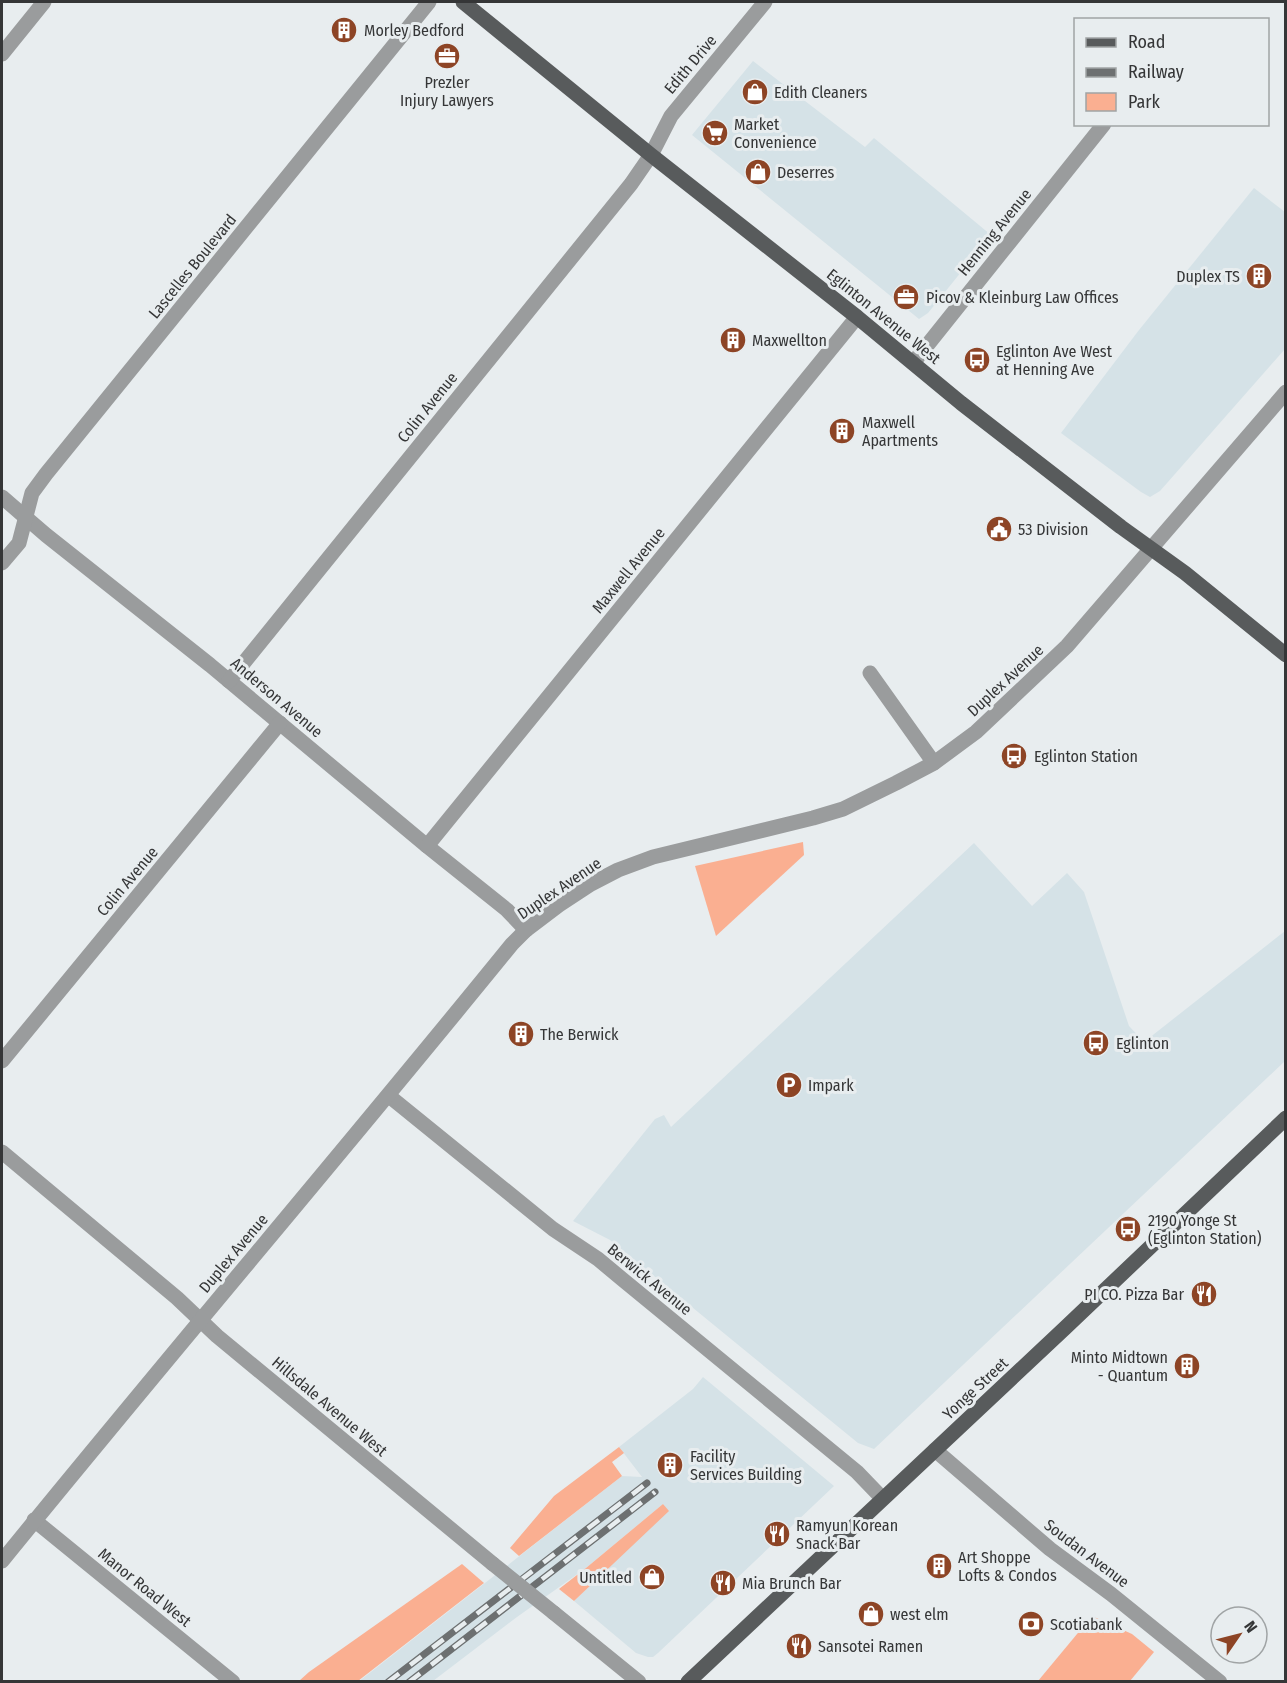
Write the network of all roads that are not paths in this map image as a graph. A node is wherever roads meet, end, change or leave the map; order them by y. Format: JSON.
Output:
{"nodes":[{"id":1,"x":44,"y":2,"type":"edge"},
{"id":2,"x":429,"y":2,"type":"edge"},
{"id":3,"x":463,"y":2,"type":"edge"},
{"id":4,"x":765,"y":2,"type":"edge"},
{"id":5,"x":2,"y":54,"type":"edge"},
{"id":6,"x":1102,"y":126,"type":"edge"},
{"id":7,"x":651,"y":155,"type":"junction"},
{"id":8,"x":857,"y":317,"type":"junction"},
{"id":9,"x":913,"y":363,"type":"junction"},
{"id":10,"x":1286,"y":392,"type":"edge"},
{"id":11,"x":2,"y":497,"type":"edge"},
{"id":12,"x":25,"y":518,"type":"junction"},
{"id":13,"x":1151,"y":548,"type":"junction"},
{"id":14,"x":2,"y":563,"type":"edge"},
{"id":15,"x":1286,"y":655,"type":"edge"},
{"id":16,"x":870,"y":673,"type":"dead end"},
{"id":17,"x":229,"y":681,"type":"junction"},
{"id":18,"x":280,"y":723,"type":"junction"},
{"id":19,"x":934,"y":763,"type":"junction"},
{"id":20,"x":427,"y":846,"type":"junction"},
{"id":21,"x":526,"y":930,"type":"junction"},
{"id":22,"x":2,"y":1061,"type":"edge"},
{"id":23,"x":389,"y":1096,"type":"junction"},
{"id":24,"x":1286,"y":1118,"type":"edge"},
{"id":25,"x":2,"y":1152,"type":"edge"},
{"id":26,"x":200,"y":1320,"type":"junction"},
{"id":27,"x":935,"y":1450,"type":"junction"},
{"id":28,"x":882,"y":1498,"type":"junction"},
{"id":29,"x":34,"y":1520,"type":"junction"},
{"id":30,"x":2,"y":1561,"type":"edge"},
{"id":31,"x":696,"y":1679,"type":"edge"},
{"id":32,"x":233,"y":1682,"type":"edge"},
{"id":33,"x":639,"y":1682,"type":"edge"},
{"id":34,"x":1220,"y":1682,"type":"edge"}],
"edges":[{"from":1,"to":5,"type":"street"},
{"from":2,"to":12,"type":"street","name":"Lascelles Boulevard"},
{"from":3,"to":7,"type":"main road","name":"Eglinton Avenue West"},
{"from":4,"to":7,"type":"street","name":"Edith Drive"},
{"from":6,"to":9,"type":"street","name":"Henning Avenue"},
{"from":7,"to":8,"type":"main road","name":"Eglinton Avenue West"},
{"from":7,"to":17,"type":"street","name":"Colin Avenue"},
{"from":8,"to":9,"type":"main road","name":"Eglinton Avenue West"},
{"from":8,"to":20,"type":"street","name":"Maxwell Avenue"},
{"from":9,"to":13,"type":"main road","name":"Eglinton Avenue West"},
{"from":10,"to":13,"type":"street","name":"Duplex Avenue"},
{"from":11,"to":12,"type":"street","name":"Anderson Avenue"},
{"from":12,"to":14,"type":"street","name":"Lascelles Boulevard"},
{"from":12,"to":17,"type":"street","name":"Anderson Avenue"},
{"from":13,"to":15,"type":"main road","name":"Eglinton Avenue West"},
{"from":13,"to":19,"type":"street","name":"Duplex Avenue"},
{"from":16,"to":19,"type":"street"},
{"from":17,"to":18,"type":"street","name":"Anderson Avenue"},
{"from":18,"to":20,"type":"street","name":"Anderson Avenue"},
{"from":18,"to":22,"type":"street","name":"Colin Avenue"},
{"from":19,"to":21,"type":"street","name":"Duplex Avenue"},
{"from":20,"to":21,"type":"street","name":"Anderson Avenue"},
{"from":21,"to":23,"type":"street","name":"Duplex Avenue"},
{"from":23,"to":26,"type":"street","name":"Duplex Avenue"},
{"from":23,"to":28,"type":"street","name":"Berwick Avenue"},
{"from":24,"to":27,"type":"main road","name":"Yonge Street"},
{"from":25,"to":26,"type":"street","name":"Hillsdale Avenue West"},
{"from":26,"to":29,"type":"street","name":"Duplex Avenue"},
{"from":26,"to":33,"type":"street","name":"Hillsdale Avenue West","bridge":true},
{"from":27,"to":28,"type":"main road","name":"Yonge Street"},
{"from":27,"to":34,"type":"street","name":"Soudan Avenue"},
{"from":28,"to":31,"type":"main road","name":"Yonge Street"},
{"from":29,"to":30,"type":"street","name":"Duplex Avenue"},
{"from":29,"to":32,"type":"street","name":"Manor Road West"}]}
